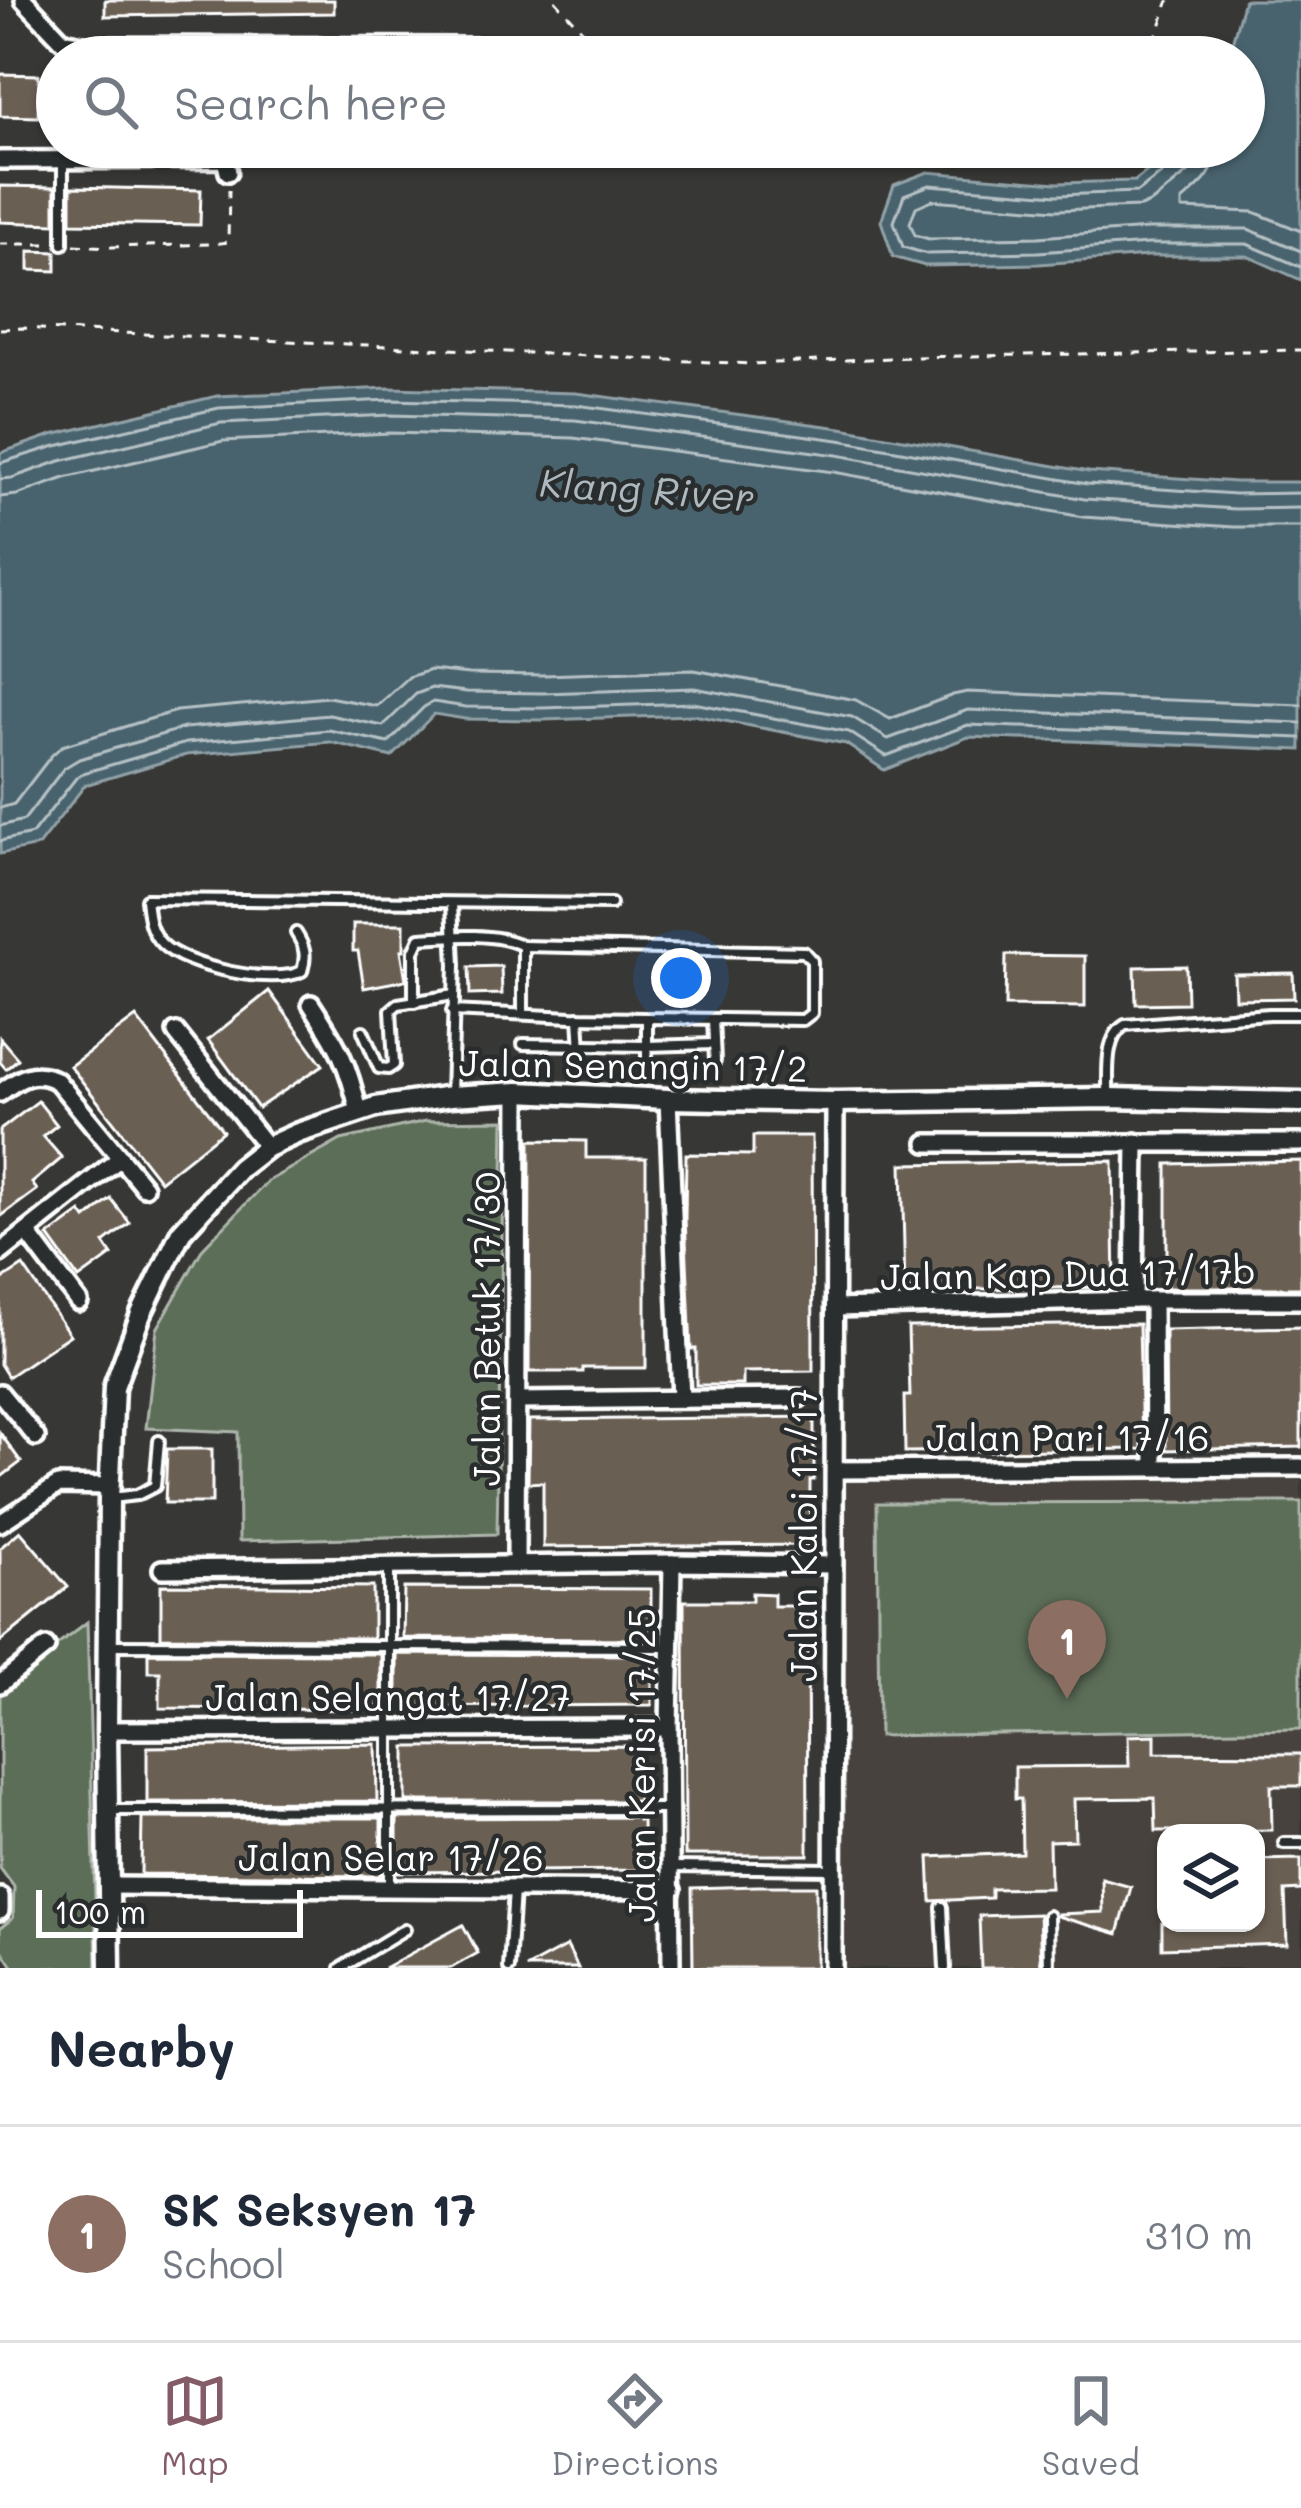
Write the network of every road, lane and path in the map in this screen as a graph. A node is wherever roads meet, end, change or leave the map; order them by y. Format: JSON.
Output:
{"nodes":[{"id":1,"x":24,"y":0,"type":"edge"},
{"id":2,"x":555,"y":0,"type":"edge"},
{"id":3,"x":1169,"y":0,"type":"edge"},
{"id":4,"x":53,"y":36,"type":"edge"},
{"id":5,"x":591,"y":36,"type":"edge"},
{"id":6,"x":1156,"y":36,"type":"edge"},
{"id":7,"x":36,"y":157,"type":"edge"},
{"id":8,"x":0,"y":160,"type":"edge"},
{"id":9,"x":63,"y":168,"type":"edge"},
{"id":10,"x":227,"y":168,"type":"edge"},
{"id":11,"x":228,"y":172,"type":"joint"},
{"id":12,"x":0,"y":244,"type":"edge"},
{"id":13,"x":63,"y":244,"type":"junction"},
{"id":14,"x":0,"y":329,"type":"edge"},
{"id":15,"x":1301,"y":350,"type":"edge"},
{"id":16,"x":452,"y":904,"type":"junction"},
{"id":17,"x":611,"y":904,"type":"dead end"},
{"id":18,"x":296,"y":933,"type":"dead end"},
{"id":19,"x":454,"y":936,"type":"junction"},
{"id":20,"x":524,"y":946,"type":"junction"},
{"id":21,"x":454,"y":995,"type":"junction"},
{"id":22,"x":414,"y":1002,"type":"junction"},
{"id":23,"x":311,"y":1004,"type":"dead end"},
{"id":24,"x":452,"y":1011,"type":"junction"},
{"id":25,"x":524,"y":1014,"type":"junction"},
{"id":26,"x":1301,"y":1014,"type":"edge"},
{"id":27,"x":580,"y":1017,"type":"junction"},
{"id":28,"x":647,"y":1018,"type":"junction"},
{"id":29,"x":713,"y":1019,"type":"junction"},
{"id":30,"x":363,"y":1031,"type":"dead end"},
{"id":31,"x":176,"y":1032,"type":"dead end"},
{"id":32,"x":523,"y":1044,"type":"dead end"},
{"id":33,"x":714,"y":1044,"type":"junction"},
{"id":34,"x":581,"y":1046,"type":"junction"},
{"id":35,"x":647,"y":1046,"type":"junction"},
{"id":36,"x":715,"y":1061,"type":"dead end"},
{"id":37,"x":647,"y":1064,"type":"dead end"},
{"id":38,"x":582,"y":1068,"type":"dead end"},
{"id":39,"x":518,"y":1092,"type":"junction"},
{"id":40,"x":0,"y":1093,"type":"edge"},
{"id":41,"x":451,"y":1096,"type":"junction"},
{"id":42,"x":1108,"y":1098,"type":"junction"},
{"id":43,"x":668,"y":1099,"type":"junction"},
{"id":44,"x":835,"y":1102,"type":"junction"},
{"id":45,"x":1301,"y":1102,"type":"edge"},
{"id":46,"x":359,"y":1112,"type":"junction"},
{"id":47,"x":1136,"y":1142,"type":"junction"},
{"id":48,"x":928,"y":1143,"type":"dead end"},
{"id":49,"x":1301,"y":1143,"type":"edge"},
{"id":50,"x":267,"y":1148,"type":"junction"},
{"id":51,"x":119,"y":1160,"type":"junction"},
{"id":52,"x":144,"y":1187,"type":"dead end"},
{"id":53,"x":27,"y":1232,"type":"junction"},
{"id":54,"x":0,"y":1253,"type":"edge"},
{"id":55,"x":1134,"y":1300,"type":"junction"},
{"id":56,"x":1153,"y":1300,"type":"junction"},
{"id":57,"x":1301,"y":1300,"type":"edge"},
{"id":58,"x":79,"y":1302,"type":"dead end"},
{"id":59,"x":836,"y":1308,"type":"junction"},
{"id":60,"x":0,"y":1393,"type":"edge"},
{"id":61,"x":799,"y":1398,"type":"dead end"},
{"id":62,"x":681,"y":1399,"type":"junction"},
{"id":63,"x":517,"y":1401,"type":"junction"},
{"id":64,"x":36,"y":1437,"type":"dead end"},
{"id":65,"x":159,"y":1441,"type":"dead end"},
{"id":66,"x":1154,"y":1467,"type":"junction"},
{"id":67,"x":1301,"y":1467,"type":"edge"},
{"id":68,"x":836,"y":1470,"type":"junction"},
{"id":69,"x":110,"y":1492,"type":"junction"},
{"id":70,"x":0,"y":1522,"type":"edge"},
{"id":71,"x":673,"y":1563,"type":"junction"},
{"id":72,"x":515,"y":1565,"type":"junction"},
{"id":73,"x":833,"y":1565,"type":"junction"},
{"id":74,"x":389,"y":1567,"type":"junction"},
{"id":75,"x":162,"y":1569,"type":"dead end"},
{"id":76,"x":109,"y":1645,"type":"junction"},
{"id":77,"x":671,"y":1647,"type":"junction"},
{"id":78,"x":46,"y":1648,"type":"dead end"},
{"id":79,"x":389,"y":1648,"type":"junction"},
{"id":80,"x":0,"y":1684,"type":"edge"},
{"id":81,"x":389,"y":1727,"type":"junction"},
{"id":82,"x":669,"y":1728,"type":"junction"},
{"id":83,"x":107,"y":1730,"type":"junction"},
{"id":84,"x":389,"y":1809,"type":"junction"},
{"id":85,"x":670,"y":1809,"type":"junction"},
{"id":86,"x":109,"y":1810,"type":"junction"},
{"id":87,"x":1284,"y":1843,"type":"dead end"},
{"id":88,"x":1301,"y":1843,"type":"edge"},
{"id":89,"x":671,"y":1867,"type":"junction"},
{"id":90,"x":833,"y":1869,"type":"junction"},
{"id":91,"x":110,"y":1886,"type":"junction"},
{"id":92,"x":389,"y":1888,"type":"junction"},
{"id":93,"x":514,"y":1889,"type":"junction"},
{"id":94,"x":672,"y":1890,"type":"junction"},
{"id":95,"x":0,"y":1898,"type":"edge"},
{"id":96,"x":942,"y":1907,"type":"dead end"},
{"id":97,"x":1,"y":1909,"type":"edge"},
{"id":98,"x":1048,"y":1916,"type":"dead end"},
{"id":99,"x":405,"y":1929,"type":"dead end"},
{"id":100,"x":110,"y":1968,"type":"edge"},
{"id":101,"x":341,"y":1968,"type":"edge"},
{"id":102,"x":508,"y":1968,"type":"edge"},
{"id":103,"x":671,"y":1968,"type":"edge"},
{"id":104,"x":833,"y":1968,"type":"edge"},
{"id":105,"x":945,"y":1968,"type":"edge"},
{"id":106,"x":1049,"y":1968,"type":"edge"}],
"edges":[{"from":1,"to":4,"type":"street"},
{"from":2,"to":5,"type":"path"},
{"from":3,"to":6,"type":"path"},
{"from":7,"to":8,"type":"street"},
{"from":9,"to":13,"type":"lane"},
{"from":10,"to":11,"type":"street"},
{"from":11,"to":13,"type":"path"},
{"from":12,"to":13,"type":"path"},
{"from":14,"to":15,"type":"path"},
{"from":16,"to":17,"type":"lane"},
{"from":16,"to":18,"type":"lane"},
{"from":16,"to":19,"type":"lane"},
{"from":19,"to":20,"type":"lane"},
{"from":19,"to":21,"type":"lane"},
{"from":19,"to":22,"type":"lane"},
{"from":20,"to":25,"type":"lane"},
{"from":20,"to":29,"type":"lane"},
{"from":21,"to":22,"type":"lane"},
{"from":21,"to":24,"type":"lane"},
{"from":22,"to":30,"type":"lane"},
{"from":23,"to":46,"type":"street"},
{"from":24,"to":25,"type":"lane"},
{"from":24,"to":41,"type":"lane"},
{"from":25,"to":27,"type":"lane"},
{"from":26,"to":42,"type":"lane"},
{"from":27,"to":28,"type":"lane"},
{"from":27,"to":34,"type":"lane"},
{"from":28,"to":29,"type":"lane"},
{"from":28,"to":35,"type":"lane"},
{"from":29,"to":33,"type":"lane"},
{"from":31,"to":50,"type":"street"},
{"from":32,"to":34,"type":"lane"},
{"from":33,"to":35,"type":"lane"},
{"from":33,"to":36,"type":"lane"},
{"from":34,"to":35,"type":"lane"},
{"from":34,"to":38,"type":"lane"},
{"from":35,"to":37,"type":"lane"},
{"from":39,"to":41,"type":"street","name":"Jalan Senangin 17/2"},
{"from":39,"to":43,"type":"street","name":"Jalan Senangin 17/2"},
{"from":39,"to":63,"type":"street","name":"Jalan Betuk 17/30"},
{"from":40,"to":51,"type":"street"},
{"from":41,"to":46,"type":"street","name":"Jalan Senangin 17/2"},
{"from":42,"to":44,"type":"street","name":"Jalan Senangin 17/2"},
{"from":42,"to":45,"type":"street","name":"Jalan Senangin 17/2"},
{"from":43,"to":44,"type":"street","name":"Jalan Senangin 17/2"},
{"from":43,"to":62,"type":"street"},
{"from":44,"to":59,"type":"street","name":"Jalan Kaloi 17/17"},
{"from":46,"to":50,"type":"street","name":"Jalan Senangin 17/2"},
{"from":47,"to":48,"type":"street"},
{"from":47,"to":49,"type":"street"},
{"from":47,"to":55,"type":"street"},
{"from":50,"to":69,"type":"street","name":"Jalan Senangin 17/2"},
{"from":51,"to":52,"type":"street"},
{"from":51,"to":53,"type":"street"},
{"from":53,"to":54,"type":"street"},
{"from":53,"to":58,"type":"street"},
{"from":55,"to":56,"type":"street","name":"Jalan Kap Dua 17/17b"},
{"from":55,"to":59,"type":"street","name":"Jalan Kap Dua 17/17b"},
{"from":56,"to":57,"type":"street","name":"Jalan Kap Dua 17/17b"},
{"from":56,"to":66,"type":"street"},
{"from":59,"to":68,"type":"street","name":"Jalan Kaloi 17/17"},
{"from":60,"to":64,"type":"street"},
{"from":61,"to":62,"type":"street"},
{"from":62,"to":63,"type":"street"},
{"from":63,"to":72,"type":"street","name":"Jalan Betuk 17/30"},
{"from":65,"to":69,"type":"lane"},
{"from":66,"to":67,"type":"street","name":"Jalan Pari 17/16"},
{"from":66,"to":68,"type":"street","name":"Jalan Pari 17/16"},
{"from":68,"to":73,"type":"street","name":"Jalan Kaloi 17/17"},
{"from":69,"to":70,"type":"street"},
{"from":69,"to":76,"type":"street","name":"Jalan Senangin 17/2"},
{"from":71,"to":72,"type":"street"},
{"from":71,"to":73,"type":"street"},
{"from":71,"to":77,"type":"street","name":"Jalan Kerisi 17/25"},
{"from":72,"to":74,"type":"street"},
{"from":73,"to":90,"type":"street","name":"Jalan Kaloi 17/17"},
{"from":74,"to":75,"type":"street"},
{"from":74,"to":79,"type":"lane"},
{"from":76,"to":79,"type":"lane"},
{"from":76,"to":83,"type":"street","name":"Jalan Senangin 17/2"},
{"from":77,"to":79,"type":"lane"},
{"from":77,"to":82,"type":"street","name":"Jalan Kerisi 17/25"},
{"from":78,"to":80,"type":"street"},
{"from":79,"to":81,"type":"lane"},
{"from":81,"to":82,"type":"street","name":"Jalan Selangat 17/27"},
{"from":81,"to":83,"type":"street","name":"Jalan Selangat 17/27"},
{"from":81,"to":84,"type":"lane"},
{"from":82,"to":85,"type":"street","name":"Jalan Kerisi 17/25"},
{"from":83,"to":86,"type":"street","name":"Jalan Senangin 17/2"},
{"from":84,"to":85,"type":"lane"},
{"from":84,"to":86,"type":"lane"},
{"from":84,"to":92,"type":"lane"},
{"from":85,"to":89,"type":"street","name":"Jalan Kerisi 17/25"},
{"from":86,"to":91,"type":"street","name":"Jalan Senangin 17/2"},
{"from":87,"to":88,"type":"lane"},
{"from":89,"to":90,"type":"lane"},
{"from":89,"to":94,"type":"street","name":"Jalan Kerisi 17/25"},
{"from":90,"to":104,"type":"street","name":"Jalan Kaloi 17/17"},
{"from":91,"to":92,"type":"street","name":"Jalan Selar 17/26"},
{"from":91,"to":100,"type":"street","name":"Jalan Senangin 17/2"},
{"from":92,"to":93,"type":"street","name":"Jalan Selar 17/26"},
{"from":93,"to":94,"type":"street","name":"Jalan Selar 17/26"},
{"from":93,"to":102,"type":"lane"},
{"from":94,"to":103,"type":"street","name":"Jalan Kerisi 17/25"},
{"from":95,"to":97,"type":"street"},
{"from":96,"to":105,"type":"lane"},
{"from":98,"to":106,"type":"lane"},
{"from":99,"to":101,"type":"lane"}]}
